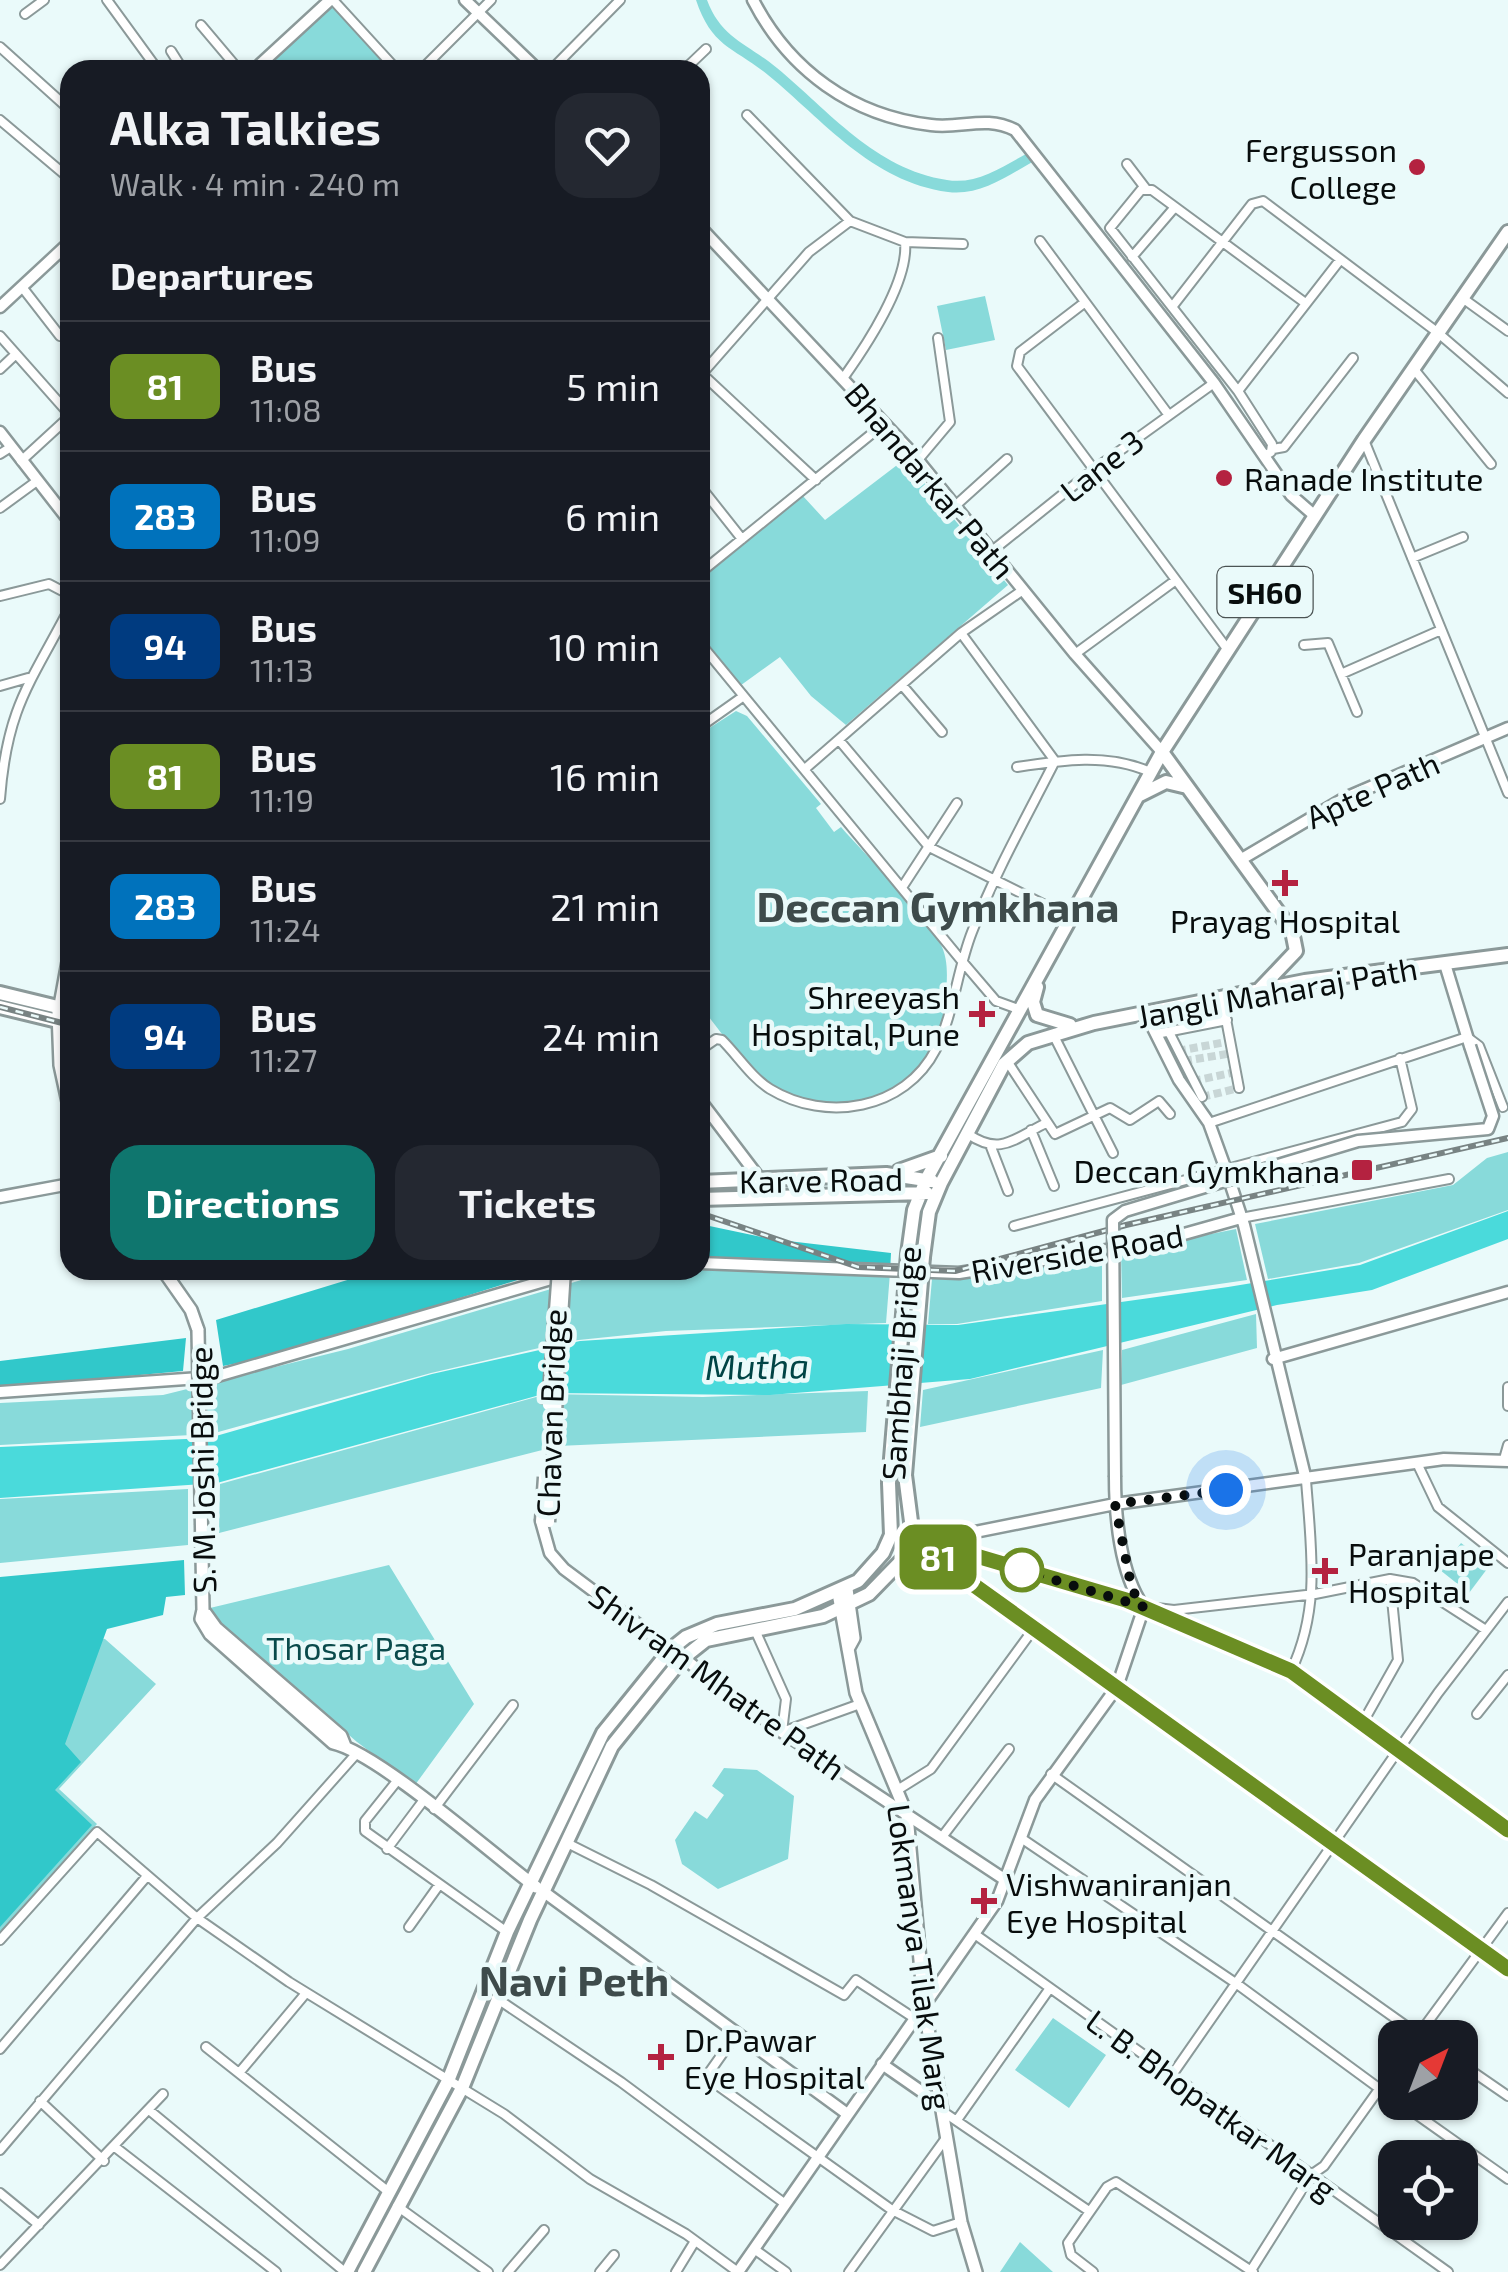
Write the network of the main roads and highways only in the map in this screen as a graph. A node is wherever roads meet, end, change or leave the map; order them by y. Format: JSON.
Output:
{"nodes":[{"id":1,"x":1508,"y":232,"type":"edge"},
{"id":2,"x":1155,"y":757,"type":"junction"},
{"id":3,"x":1187,"y":787,"type":"junction"},
{"id":4,"x":1136,"y":797,"type":"junction"},
{"id":5,"x":1508,"y":955,"type":"edge"},
{"id":6,"x":1044,"y":966,"type":"junction"},
{"id":7,"x":1259,"y":990,"type":"junction"},
{"id":8,"x":0,"y":993,"type":"edge"},
{"id":9,"x":0,"y":1007,"type":"edge"},
{"id":10,"x":60,"y":1015,"type":"edge"},
{"id":11,"x":60,"y":1015,"type":"edge"},
{"id":12,"x":1081,"y":1026,"type":"junction"},
{"id":13,"x":942,"y":1156,"type":"junction"},
{"id":14,"x":886,"y":1174,"type":"junction"},
{"id":15,"x":710,"y":1182,"type":"edge"},
{"id":16,"x":931,"y":1187,"type":"junction"},
{"id":17,"x":888,"y":1191,"type":"junction"},
{"id":18,"x":710,"y":1199,"type":"edge"},
{"id":19,"x":911,"y":1226,"type":"junction"},
{"id":20,"x":170,"y":1280,"type":"edge"},
{"id":21,"x":843,"y":1591,"type":"junction"},
{"id":22,"x":845,"y":1608,"type":"junction"},
{"id":23,"x":538,"y":1888,"type":"junction"},
{"id":24,"x":346,"y":2272,"type":"edge"},
{"id":25,"x":364,"y":2272,"type":"edge"},
{"id":26,"x":976,"y":2272,"type":"edge"}],
"edges":[{"from":1,"to":2,"type":"main road","number":"SH60"},
{"from":2,"to":3,"type":"main road"},
{"from":2,"to":4,"type":"main road","number":"SH60"},
{"from":3,"to":4,"type":"main road"},
{"from":3,"to":7,"type":"main road"},
{"from":4,"to":6,"type":"main road","number":"SH60"},
{"from":5,"to":7,"type":"main road","name":"Jangli Maharaj Path"},
{"from":6,"to":12,"type":"main road"},
{"from":6,"to":13,"type":"main road","number":"SH60"},
{"from":7,"to":12,"type":"main road","name":"Jangli Maharaj Path"},
{"from":8,"to":10,"type":"main road"},
{"from":9,"to":11,"type":"main road"},
{"from":12,"to":16,"type":"main road","name":"Jangli Maharaj Path"},
{"from":13,"to":14,"type":"main road"},
{"from":13,"to":16,"type":"main road","number":"SH60"},
{"from":14,"to":15,"type":"main road","name":"Karve Road"},
{"from":14,"to":16,"type":"main road","name":"Karve Road"},
{"from":16,"to":17,"type":"main road","name":"Karve Road"},
{"from":16,"to":19,"type":"main road","name":"Sambhaji Bridge"},
{"from":16,"to":22,"type":"main road","name":"Sambhaji Bridge","bridge":true},
{"from":17,"to":18,"type":"main road","name":"Karve Road"},
{"from":17,"to":19,"type":"main road"},
{"from":19,"to":21,"type":"main road","name":"Sambhaji Bridge","bridge":true},
{"from":20,"to":23,"type":"main road","name":"S. M. Joshi Bridge","bridge":true},
{"from":21,"to":22,"type":"main road","name":"Lokmanya Tilak Marg"},
{"from":21,"to":23,"type":"main road"},
{"from":22,"to":23,"type":"main road"},
{"from":22,"to":26,"type":"main road","name":"Lokmanya Tilak Marg"},
{"from":23,"to":24,"type":"main road"},
{"from":23,"to":25,"type":"main road"}]}
